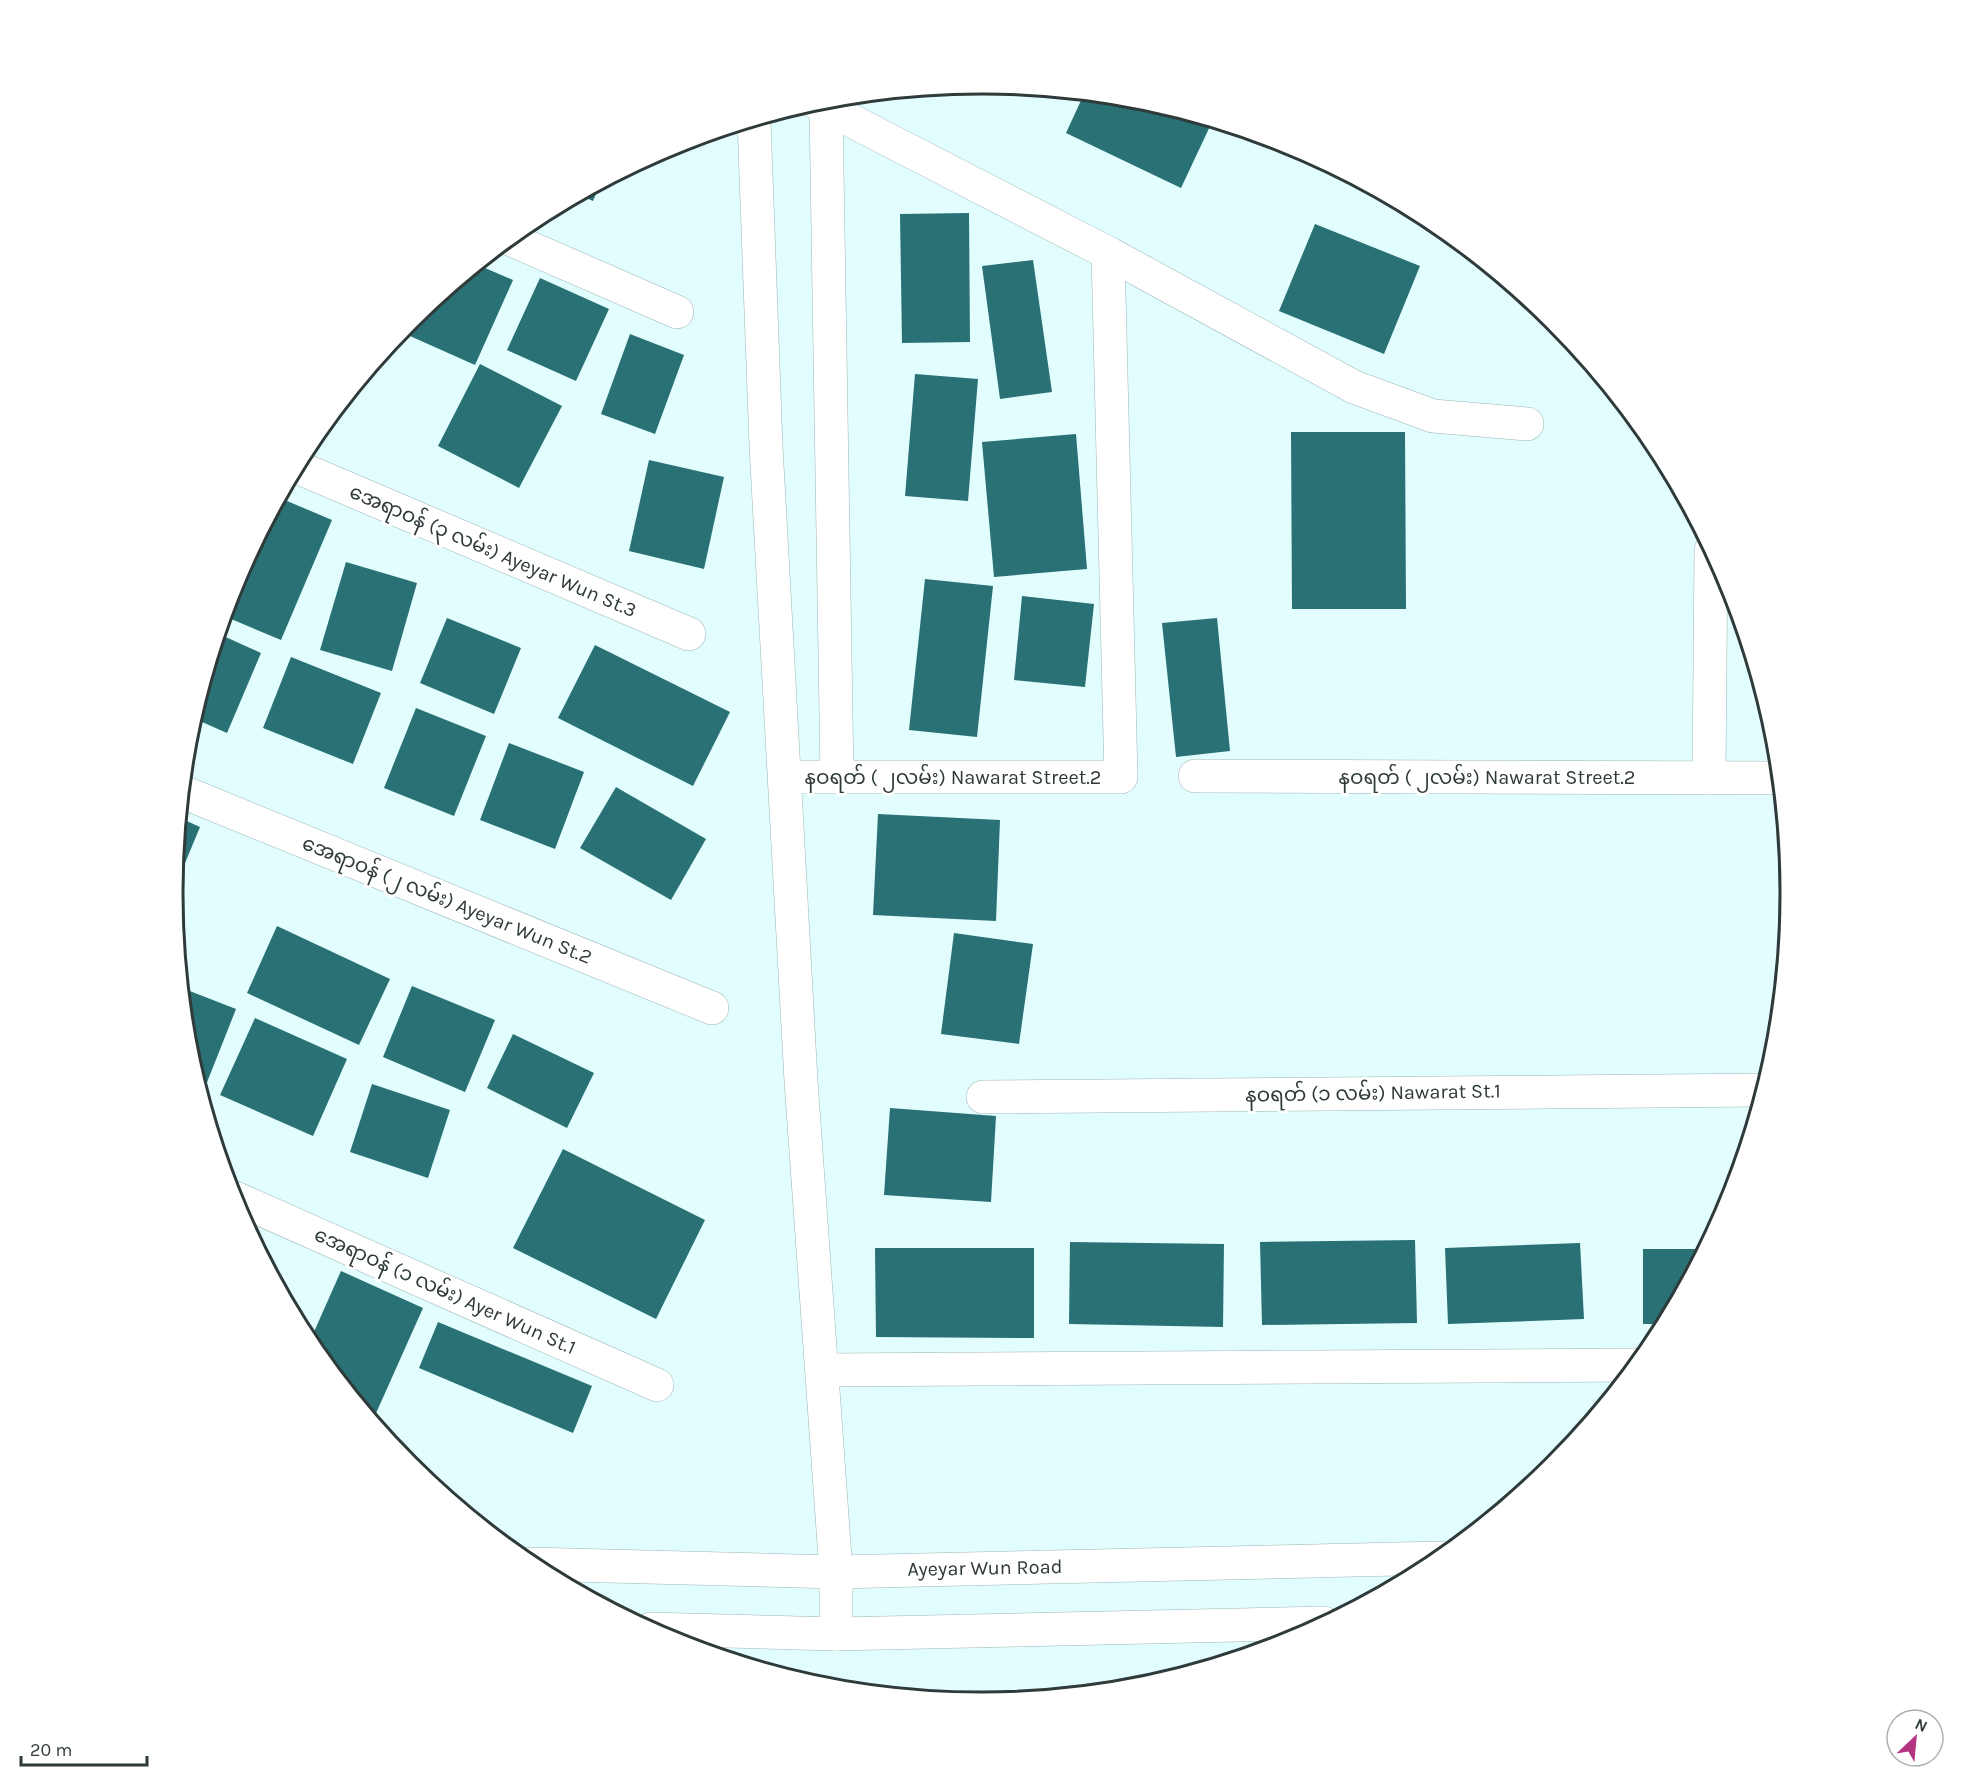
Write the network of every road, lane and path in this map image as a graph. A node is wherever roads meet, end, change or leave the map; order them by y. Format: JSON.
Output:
{"nodes":[{"id":1,"x":829,"y":110,"type":"edge"},
{"id":2,"x":820,"y":111,"type":"edge"},
{"id":3,"x":754,"y":128,"type":"edge"},
{"id":4,"x":520,"y":242,"type":"edge"},
{"id":5,"x":1108,"y":253,"type":"junction"},
{"id":6,"x":677,"y":312,"type":"dead end"},
{"id":7,"x":1527,"y":424,"type":"dead end"},
{"id":8,"x":305,"y":470,"type":"edge"},
{"id":9,"x":1711,"y":569,"type":"edge"},
{"id":10,"x":689,"y":634,"type":"dead end"},
{"id":11,"x":1195,"y":776,"type":"dead end"},
{"id":12,"x":786,"y":777,"type":"junction"},
{"id":13,"x":837,"y":777,"type":"junction"},
{"id":14,"x":1709,"y":778,"type":"junction"},
{"id":15,"x":1771,"y":778,"type":"edge"},
{"id":16,"x":189,"y":795,"type":"edge"},
{"id":17,"x":712,"y":1008,"type":"dead end"},
{"id":18,"x":1755,"y":1090,"type":"edge"},
{"id":19,"x":983,"y":1097,"type":"dead end"},
{"id":20,"x":246,"y":1203,"type":"edge"},
{"id":21,"x":1625,"y":1365,"type":"edge"},
{"id":22,"x":823,"y":1371,"type":"junction"},
{"id":23,"x":657,"y":1385,"type":"dead end"},
{"id":24,"x":1423,"y":1558,"type":"edge"},
{"id":25,"x":550,"y":1565,"type":"edge"},
{"id":26,"x":836,"y":1572,"type":"junction"},
{"id":27,"x":1303,"y":1623,"type":"edge"},
{"id":28,"x":673,"y":1630,"type":"edge"},
{"id":29,"x":836,"y":1634,"type":"junction"}],
"edges":[{"from":1,"to":5,"type":"street"},
{"from":2,"to":13,"type":"street"},
{"from":3,"to":12,"type":"street"},
{"from":4,"to":6,"type":"street"},
{"from":5,"to":7,"type":"street"},
{"from":5,"to":13,"type":"street","name":"နဝရတ် ( ၂လမ်း) Nawarat Street.2"},
{"from":8,"to":10,"type":"street","name":"အေရာဝန် (၃ လမ်း) Ayeyar Wun St.3"},
{"from":9,"to":14,"type":"street"},
{"from":11,"to":14,"type":"street","name":"နဝရတ် ( ၂လမ်း) Nawarat Street.2"},
{"from":12,"to":13,"type":"street","name":"နဝရတ် ( ၂လမ်း) Nawarat Street.2"},
{"from":12,"to":22,"type":"street"},
{"from":14,"to":15,"type":"street","name":"နဝရတ် ( ၂လမ်း) Nawarat Street.2"},
{"from":16,"to":17,"type":"street","name":"အေရာဝန် (၂ လမ်း) Ayeyar Wun St.2"},
{"from":18,"to":19,"type":"street","name":"နဝရတ် (၁ လမ်း) Nawarat St.1"},
{"from":20,"to":23,"type":"street","name":"အေရာဝန် (၁ လမ်း) Ayer Wun St.1"},
{"from":21,"to":22,"type":"street"},
{"from":22,"to":26,"type":"street"},
{"from":24,"to":26,"type":"street","name":"Ayeyar Wun Road"},
{"from":25,"to":26,"type":"street","name":"Ayeyar Wun Road"},
{"from":26,"to":29,"type":"street"},
{"from":27,"to":29,"type":"street"},
{"from":28,"to":29,"type":"street"}]}
